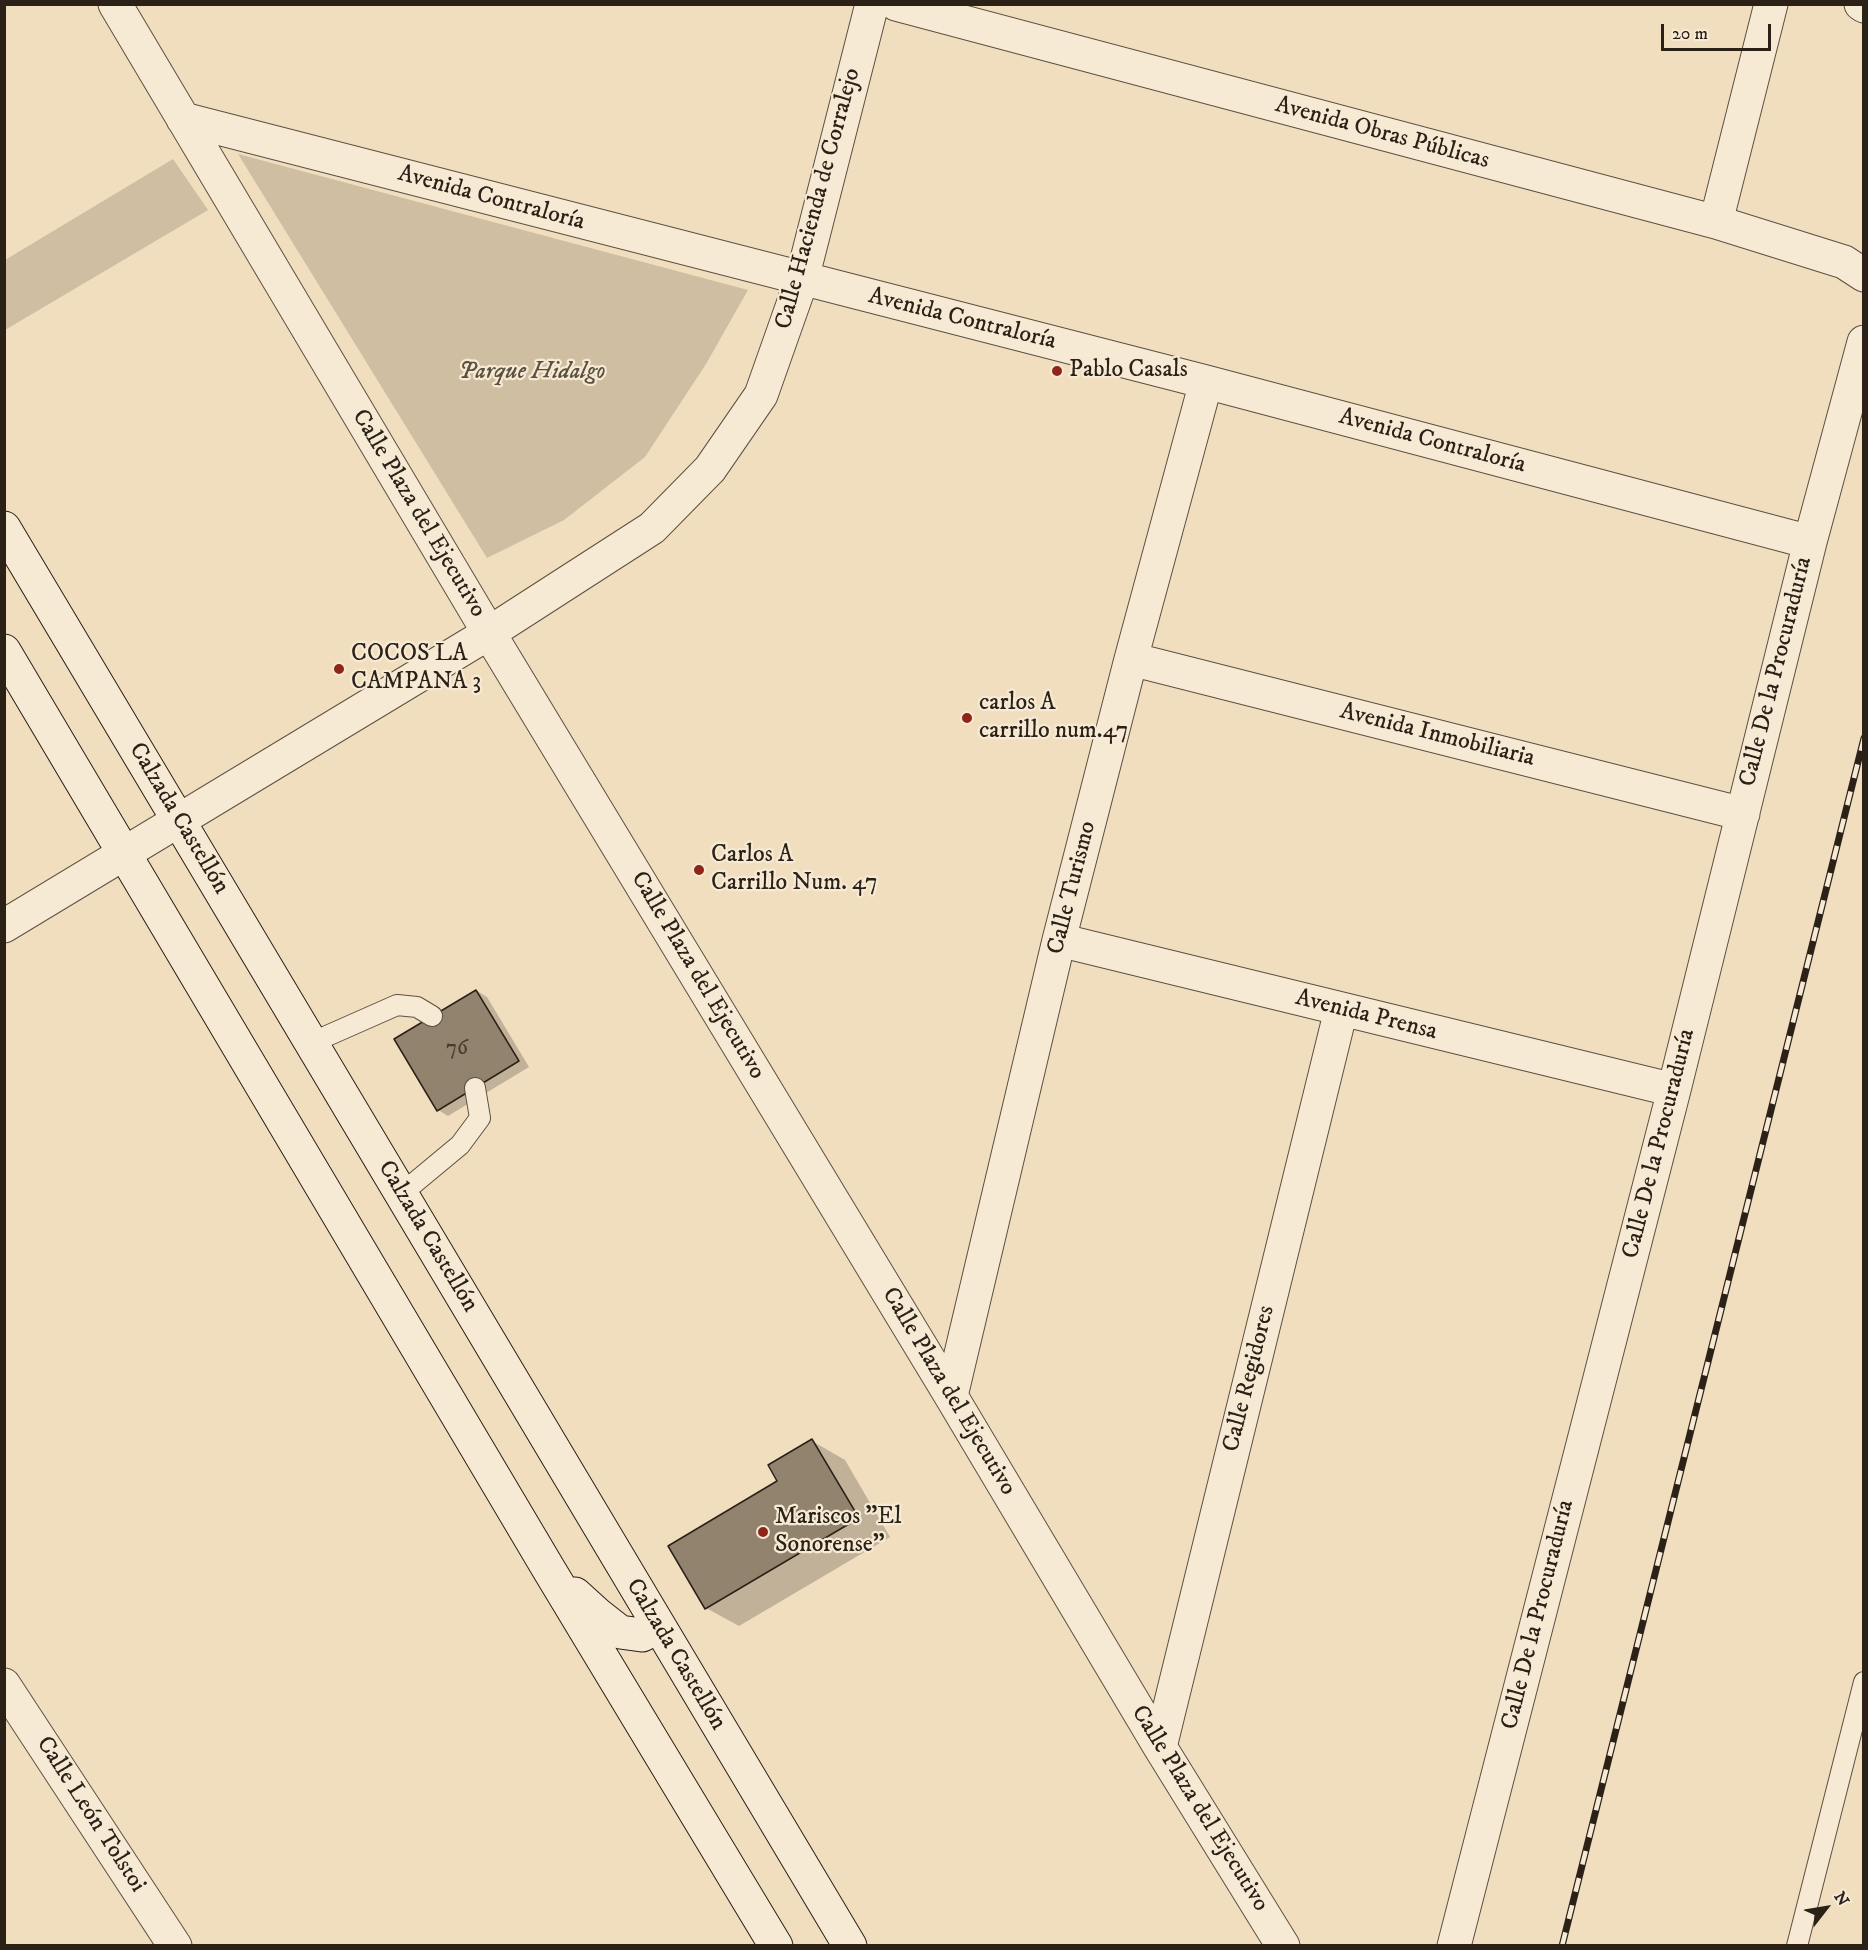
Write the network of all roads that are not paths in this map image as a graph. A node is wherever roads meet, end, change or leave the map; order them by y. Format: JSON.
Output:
{"nodes":[{"id":1,"x":115,"y":4,"type":"edge"},
{"id":2,"x":872,"y":4,"type":"edge"},
{"id":3,"x":896,"y":4,"type":"edge"},
{"id":4,"x":1772,"y":4,"type":"edge"},
{"id":5,"x":183,"y":119,"type":"junction"},
{"id":6,"x":1716,"y":222,"type":"junction"},
{"id":7,"x":1863,"y":275,"type":"edge"},
{"id":8,"x":802,"y":279,"type":"junction"},
{"id":9,"x":1863,"y":342,"type":"edge"},
{"id":10,"x":1206,"y":382,"type":"junction"},
{"id":11,"x":4,"y":528,"type":"edge"},
{"id":12,"x":1810,"y":542,"type":"junction"},
{"id":13,"x":489,"y":633,"type":"junction"},
{"id":14,"x":4,"y":651,"type":"edge"},
{"id":15,"x":1131,"y":659,"type":"junction"},
{"id":16,"x":1743,"y":814,"type":"junction"},
{"id":17,"x":178,"y":820,"type":"junction"},
{"id":18,"x":123,"y":853,"type":"junction"},
{"id":19,"x":4,"y":926,"type":"edge"},
{"id":20,"x":1059,"y":940,"type":"junction"},
{"id":21,"x":1341,"y":1010,"type":"junction"},
{"id":22,"x":432,"y":1016,"type":"dead end"},
{"id":23,"x":311,"y":1043,"type":"junction"},
{"id":24,"x":475,"y":1088,"type":"dead end"},
{"id":25,"x":1674,"y":1090,"type":"junction"},
{"id":26,"x":401,"y":1194,"type":"junction"},
{"id":27,"x":951,"y":1396,"type":"junction"},
{"id":28,"x":548,"y":1568,"type":"junction"},
{"id":29,"x":658,"y":1627,"type":"junction"},
{"id":30,"x":1863,"y":1682,"type":"edge"},
{"id":31,"x":4,"y":1685,"type":"edge"},
{"id":32,"x":1160,"y":1747,"type":"junction"},
{"id":33,"x":175,"y":1946,"type":"edge"},
{"id":34,"x":776,"y":1946,"type":"edge"},
{"id":35,"x":850,"y":1946,"type":"edge"},
{"id":36,"x":1283,"y":1946,"type":"edge"},
{"id":37,"x":1454,"y":1946,"type":"edge"},
{"id":38,"x":1797,"y":1946,"type":"edge"}],
"edges":[{"from":1,"to":5,"type":"street","name":"Calle Plaza del Ejecutivo"},
{"from":2,"to":8,"type":"street","name":"Calle Hacienda de Corralejo"},
{"from":3,"to":6,"type":"street","name":"Avenida Obras Públicas"},
{"from":4,"to":6,"type":"street"},
{"from":5,"to":8,"type":"street","name":"Avenida Contraloría"},
{"from":5,"to":13,"type":"street","name":"Calle Plaza del Ejecutivo"},
{"from":6,"to":7,"type":"street","name":"Avenida Obras Públicas"},
{"from":8,"to":10,"type":"street","name":"Avenida Contraloría"},
{"from":8,"to":13,"type":"street","name":"Calle Hacienda de Corralejo"},
{"from":9,"to":12,"type":"street","name":"Calle De la Procuraduría"},
{"from":10,"to":12,"type":"street","name":"Avenida Contraloría"},
{"from":10,"to":15,"type":"street","name":"Calle Turismo"},
{"from":11,"to":17,"type":"street","name":"Calzada Castellón"},
{"from":12,"to":16,"type":"street","name":"Calle De la Procuraduría"},
{"from":13,"to":17,"type":"street","name":"Calle Hacienda de Corralejo"},
{"from":13,"to":27,"type":"street","name":"Calle Plaza del Ejecutivo"},
{"from":14,"to":18,"type":"street"},
{"from":15,"to":16,"type":"street","name":"Avenida Inmobiliaria"},
{"from":15,"to":20,"type":"street","name":"Calle Turismo"},
{"from":16,"to":25,"type":"street","name":"Calle De la Procuraduría"},
{"from":17,"to":18,"type":"street","name":"Calle Hacienda de Corralejo"},
{"from":17,"to":23,"type":"street","name":"Calzada Castellón"},
{"from":18,"to":19,"type":"street","name":"Calle Hacienda de Corralejo"},
{"from":18,"to":28,"type":"street"},
{"from":20,"to":21,"type":"street","name":"Avenida Prensa"},
{"from":20,"to":27,"type":"street","name":"Calle Turismo"},
{"from":21,"to":25,"type":"street","name":"Avenida Prensa"},
{"from":21,"to":32,"type":"street","name":"Calle Regidores"},
{"from":22,"to":23,"type":"lane"},
{"from":23,"to":26,"type":"street","name":"Calzada Castellón"},
{"from":24,"to":26,"type":"lane"},
{"from":25,"to":37,"type":"street","name":"Calle De la Procuraduría"},
{"from":26,"to":29,"type":"street","name":"Calzada Castellón"},
{"from":27,"to":32,"type":"street","name":"Calle Plaza del Ejecutivo"},
{"from":28,"to":29,"type":"street"},
{"from":28,"to":34,"type":"street"},
{"from":29,"to":35,"type":"street","name":"Calzada Castellón"},
{"from":30,"to":38,"type":"lane"},
{"from":31,"to":33,"type":"street","name":"Calle León Tolstoi"},
{"from":32,"to":36,"type":"street","name":"Calle Plaza del Ejecutivo"}]}
